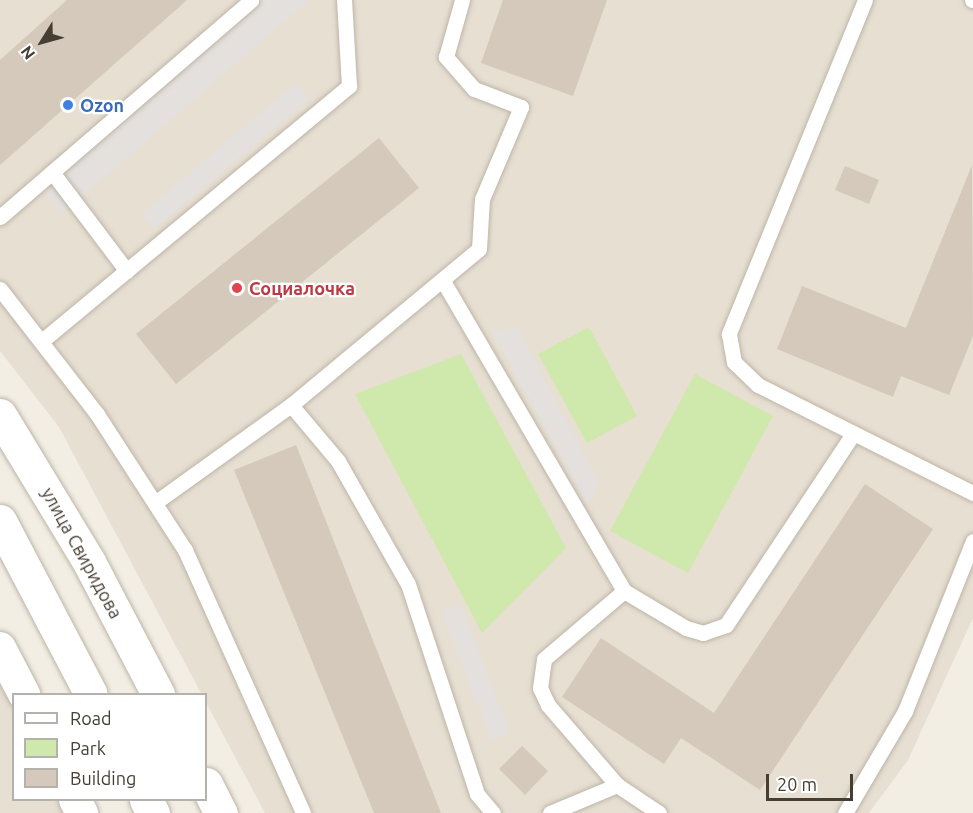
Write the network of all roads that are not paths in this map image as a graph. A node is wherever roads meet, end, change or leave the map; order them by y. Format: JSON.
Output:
{"nodes":[{"id":1,"x":250,"y":0,"type":"edge"},
{"id":2,"x":344,"y":0,"type":"edge"},
{"id":3,"x":462,"y":0,"type":"edge"},
{"id":4,"x":865,"y":0,"type":"edge"},
{"id":5,"x":52,"y":172,"type":"junction"},
{"id":6,"x":0,"y":217,"type":"edge"},
{"id":7,"x":127,"y":270,"type":"junction"},
{"id":8,"x":443,"y":280,"type":"junction"},
{"id":9,"x":0,"y":289,"type":"edge"},
{"id":10,"x":43,"y":340,"type":"junction"},
{"id":11,"x":291,"y":405,"type":"junction"},
{"id":12,"x":0,"y":415,"type":"edge"},
{"id":13,"x":853,"y":434,"type":"junction"},
{"id":14,"x":973,"y":493,"type":"edge"},
{"id":15,"x":156,"y":502,"type":"junction"},
{"id":16,"x":0,"y":521,"type":"edge"},
{"id":17,"x":973,"y":541,"type":"edge"},
{"id":18,"x":624,"y":591,"type":"junction"},
{"id":19,"x":0,"y":648,"type":"edge"},
{"id":20,"x":23,"y":693,"type":"edge"},
{"id":21,"x":90,"y":693,"type":"edge"},
{"id":22,"x":157,"y":693,"type":"edge"},
{"id":23,"x":617,"y":785,"type":"junction"},
{"id":24,"x":207,"y":786,"type":"edge"},
{"id":25,"x":221,"y":813,"type":"edge"},
{"id":26,"x":303,"y":813,"type":"edge"},
{"id":27,"x":493,"y":813,"type":"edge"},
{"id":28,"x":550,"y":813,"type":"edge"},
{"id":29,"x":659,"y":813,"type":"edge"},
{"id":30,"x":844,"y":813,"type":"edge"}],
"edges":[{"from":1,"to":5,"type":"lane"},
{"from":2,"to":7,"type":"lane"},
{"from":3,"to":8,"type":"lane"},
{"from":4,"to":13,"type":"lane"},
{"from":5,"to":6,"type":"lane"},
{"from":5,"to":7,"type":"lane"},
{"from":7,"to":10,"type":"lane"},
{"from":8,"to":11,"type":"lane"},
{"from":8,"to":18,"type":"lane"},
{"from":9,"to":10,"type":"lane"},
{"from":10,"to":15,"type":"lane"},
{"from":11,"to":15,"type":"lane"},
{"from":11,"to":27,"type":"lane"},
{"from":12,"to":22,"type":"street","name":"улица Свиридова"},
{"from":13,"to":14,"type":"lane"},
{"from":13,"to":18,"type":"lane"},
{"from":15,"to":26,"type":"lane"},
{"from":16,"to":21,"type":"street"},
{"from":17,"to":30,"type":"lane"},
{"from":18,"to":23,"type":"lane"},
{"from":19,"to":20,"type":"street"},
{"from":23,"to":28,"type":"lane"},
{"from":23,"to":29,"type":"lane"},
{"from":24,"to":25,"type":"street"}]}
